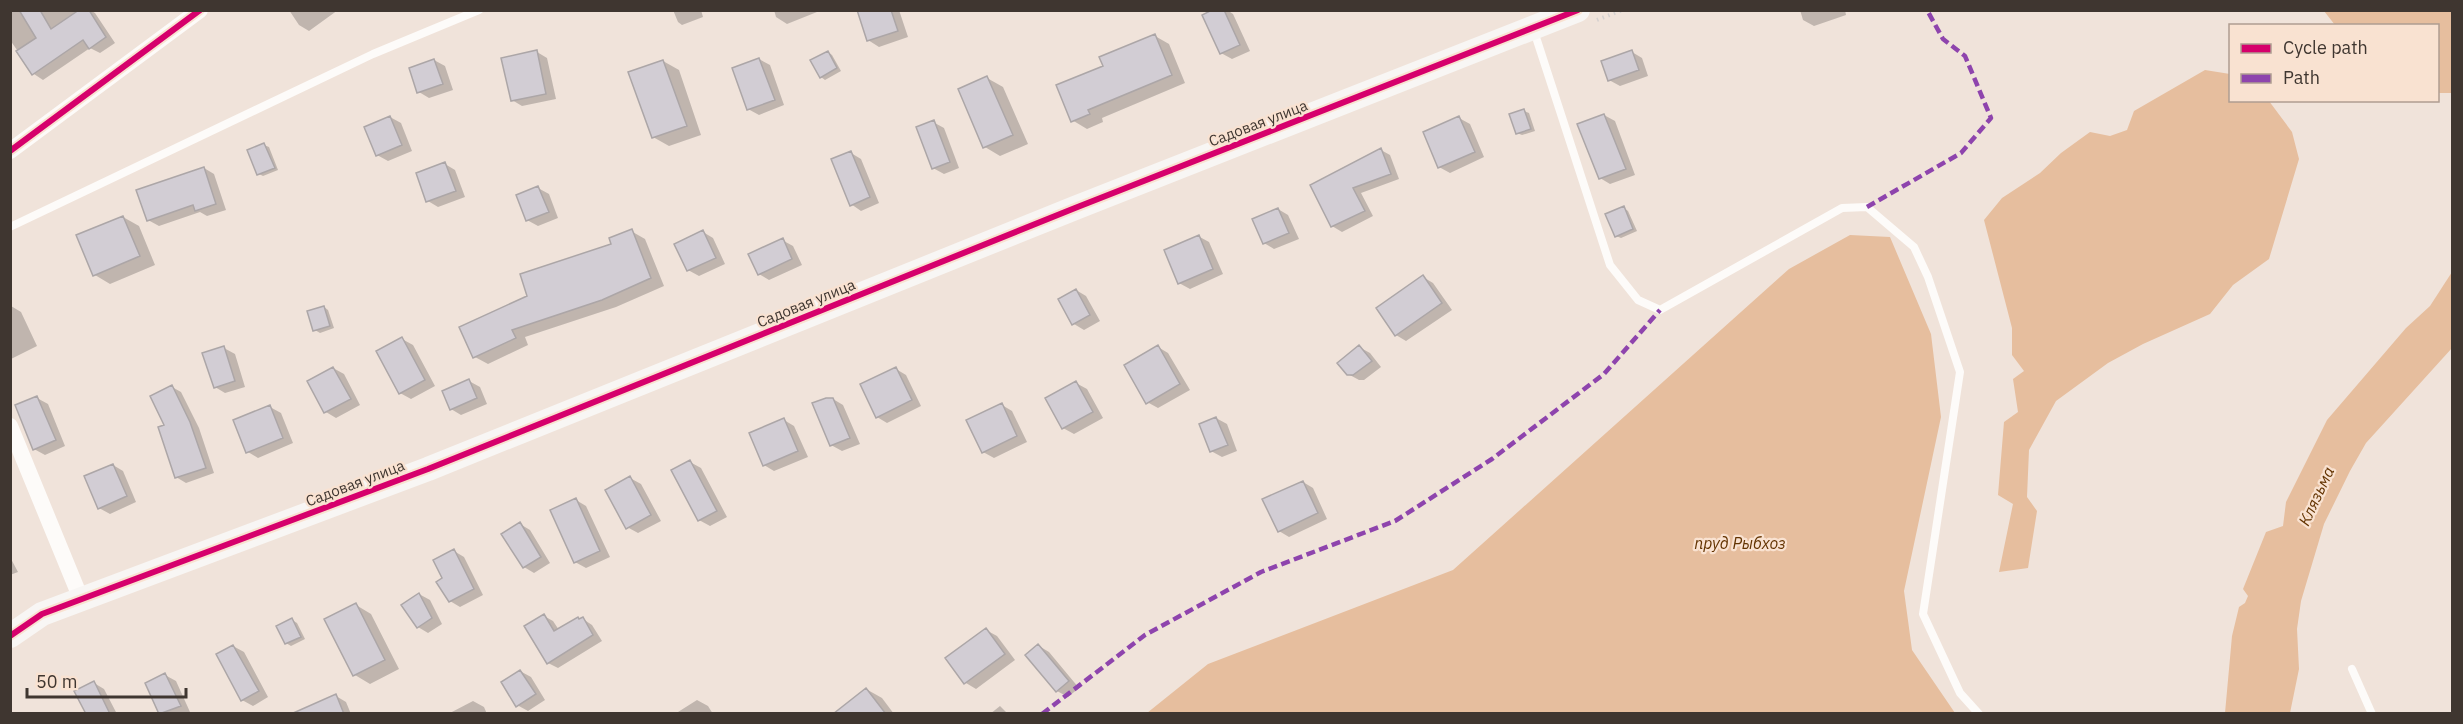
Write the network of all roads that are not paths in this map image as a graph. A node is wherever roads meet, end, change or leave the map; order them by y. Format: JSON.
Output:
{"nodes":[{"id":1,"x":200,"y":10,"type":"edge"},
{"id":2,"x":479,"y":10,"type":"edge"},
{"id":3,"x":1578,"y":10,"type":"edge"},
{"id":4,"x":1533,"y":28,"type":"junction"},
{"id":5,"x":10,"y":151,"type":"edge"},
{"id":6,"x":10,"y":227,"type":"edge"},
{"id":7,"x":10,"y":426,"type":"edge"},
{"id":8,"x":81,"y":599,"type":"junction"},
{"id":9,"x":10,"y":636,"type":"edge"},
{"id":10,"x":2352,"y":669,"type":"dead end"},
{"id":11,"x":1979,"y":714,"type":"edge"},
{"id":12,"x":2372,"y":714,"type":"edge"}],
"edges":[{"from":1,"to":5,"type":"street"},
{"from":2,"to":6,"type":"lane"},
{"from":3,"to":4,"type":"street","name":"Садовая улица"},
{"from":4,"to":8,"type":"street","name":"Садовая улица"},
{"from":4,"to":11,"type":"lane"},
{"from":7,"to":8,"type":"street"},
{"from":8,"to":9,"type":"street","name":"Садовая улица"},
{"from":10,"to":12,"type":"lane"}]}
